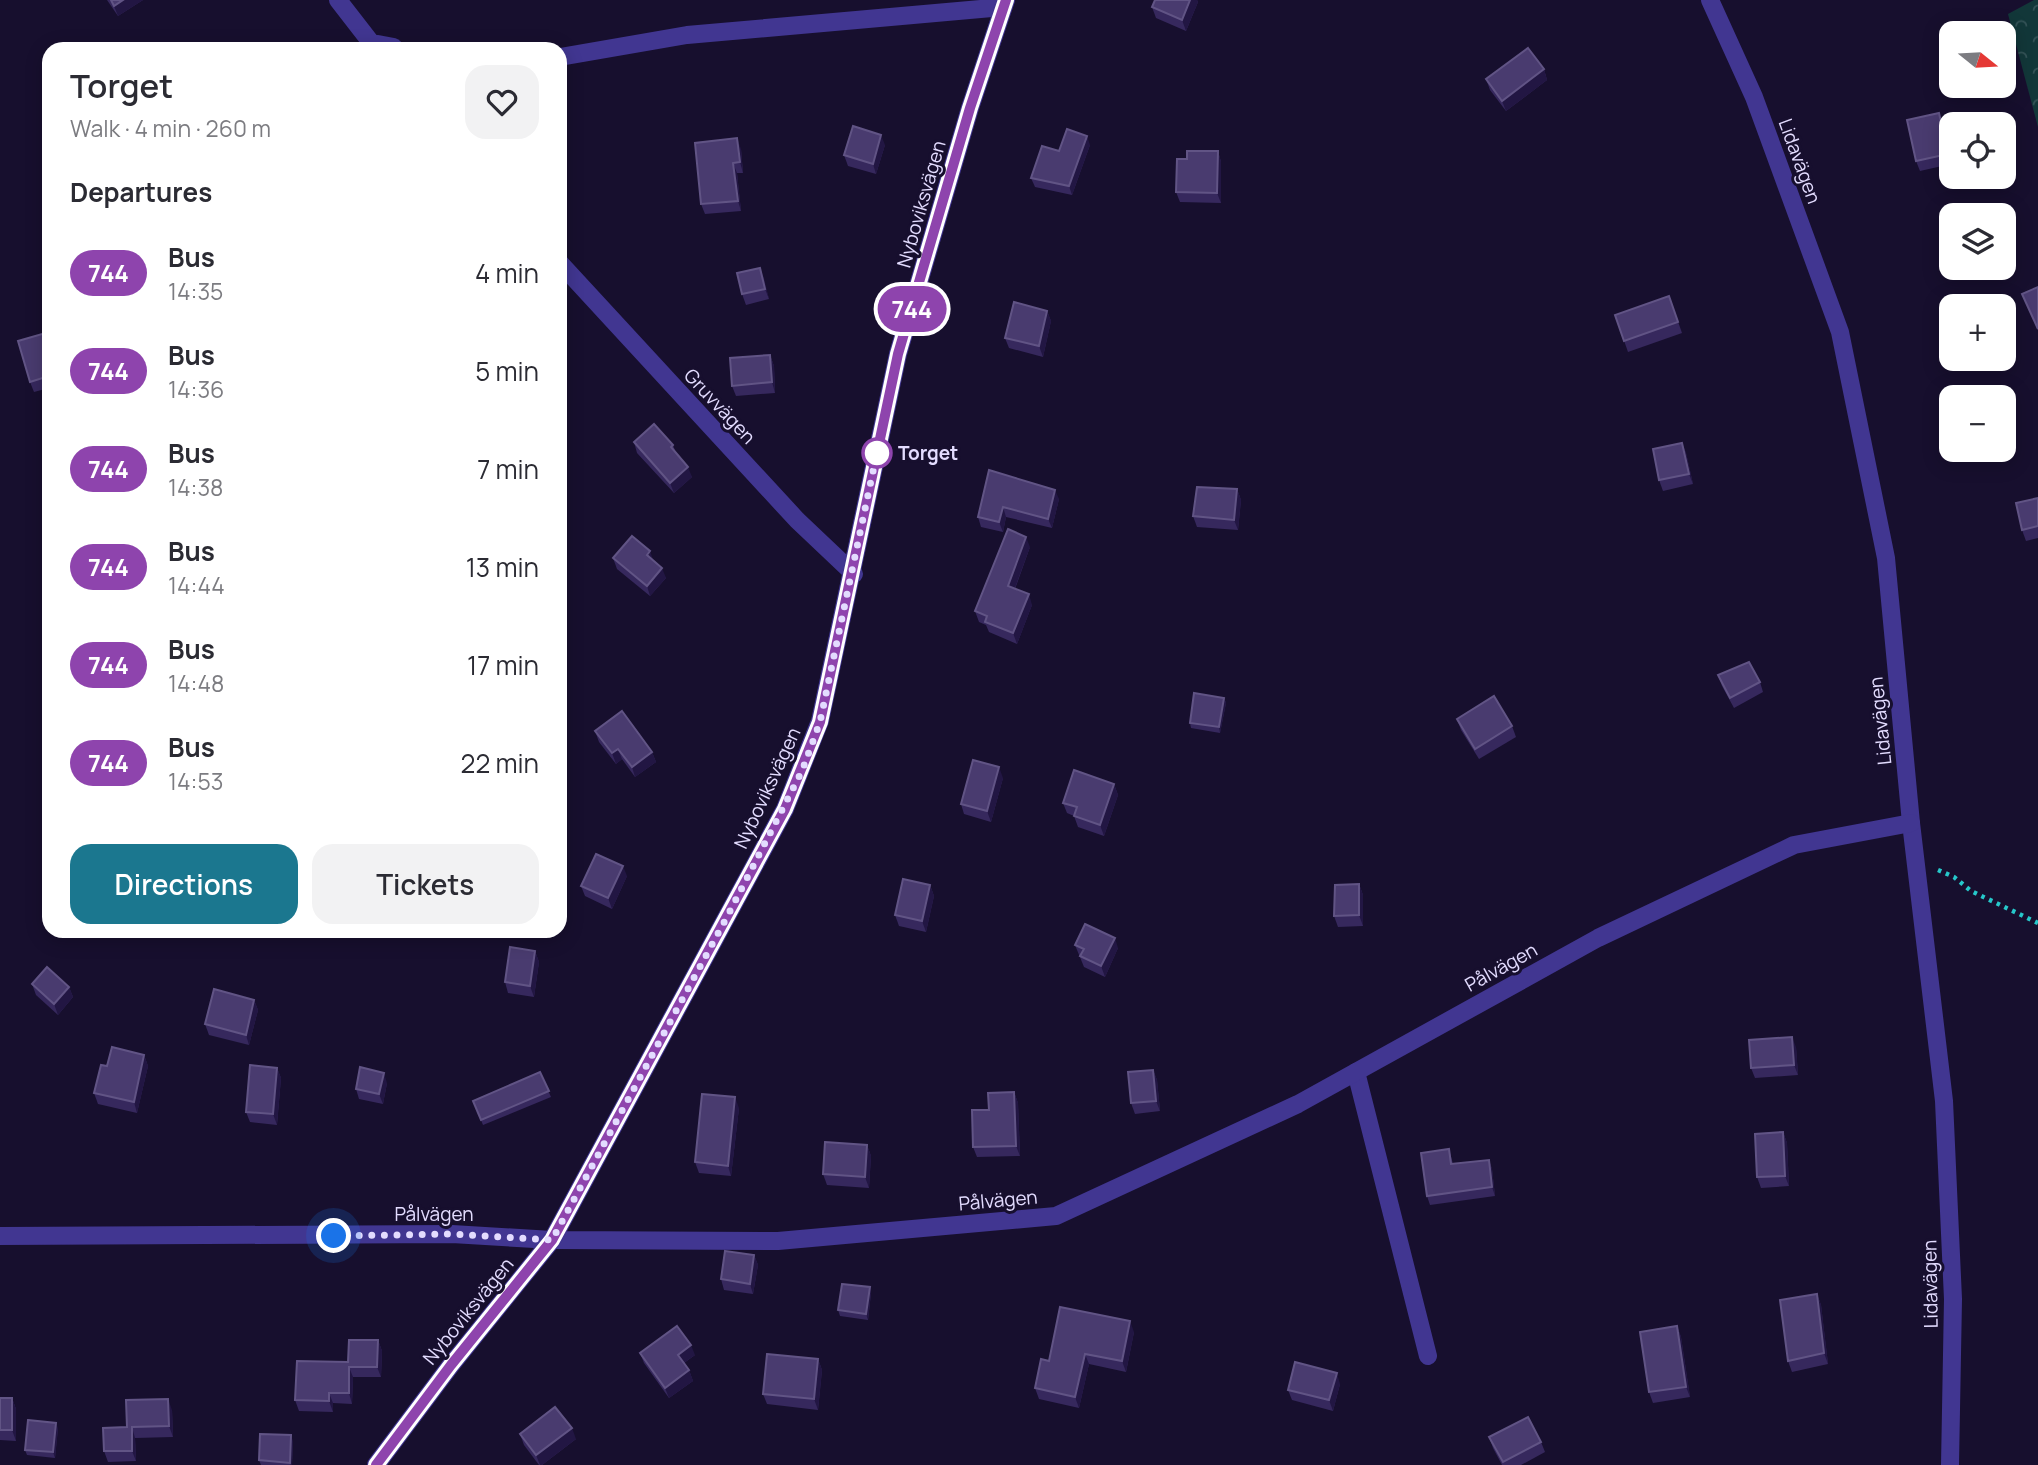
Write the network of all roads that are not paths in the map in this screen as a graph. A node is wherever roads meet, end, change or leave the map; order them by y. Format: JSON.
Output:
{"nodes":[{"id":1,"x":338,"y":0,"type":"edge"},
{"id":2,"x":1710,"y":0,"type":"edge"},
{"id":3,"x":1004,"y":4,"type":"edge"},
{"id":4,"x":374,"y":42,"type":"edge"},
{"id":5,"x":567,"y":56,"type":"edge"},
{"id":6,"x":567,"y":271,"type":"edge"},
{"id":7,"x":853,"y":574,"type":"junction"},
{"id":8,"x":1911,"y":824,"type":"junction"},
{"id":9,"x":1356,"y":1072,"type":"junction"},
{"id":10,"x":0,"y":1236,"type":"edge"},
{"id":11,"x":552,"y":1240,"type":"junction"},
{"id":12,"x":1428,"y":1356,"type":"dead end"},
{"id":13,"x":376,"y":1465,"type":"edge"},
{"id":14,"x":1950,"y":1465,"type":"edge"}],
"edges":[{"from":1,"to":4,"type":"street"},
{"from":2,"to":8,"type":"street","name":"Lidavägen"},
{"from":3,"to":5,"type":"street"},
{"from":3,"to":7,"type":"street","name":"Nyboviksvägen"},
{"from":6,"to":7,"type":"street","name":"Gruvvägen"},
{"from":7,"to":11,"type":"street","name":"Nyboviksvägen"},
{"from":8,"to":9,"type":"street","name":"Pålvägen"},
{"from":8,"to":14,"type":"street","name":"Lidavägen"},
{"from":9,"to":11,"type":"street","name":"Pålvägen"},
{"from":9,"to":12,"type":"street"},
{"from":10,"to":11,"type":"street","name":"Pålvägen"},
{"from":11,"to":13,"type":"street","name":"Nyboviksvägen"}]}
